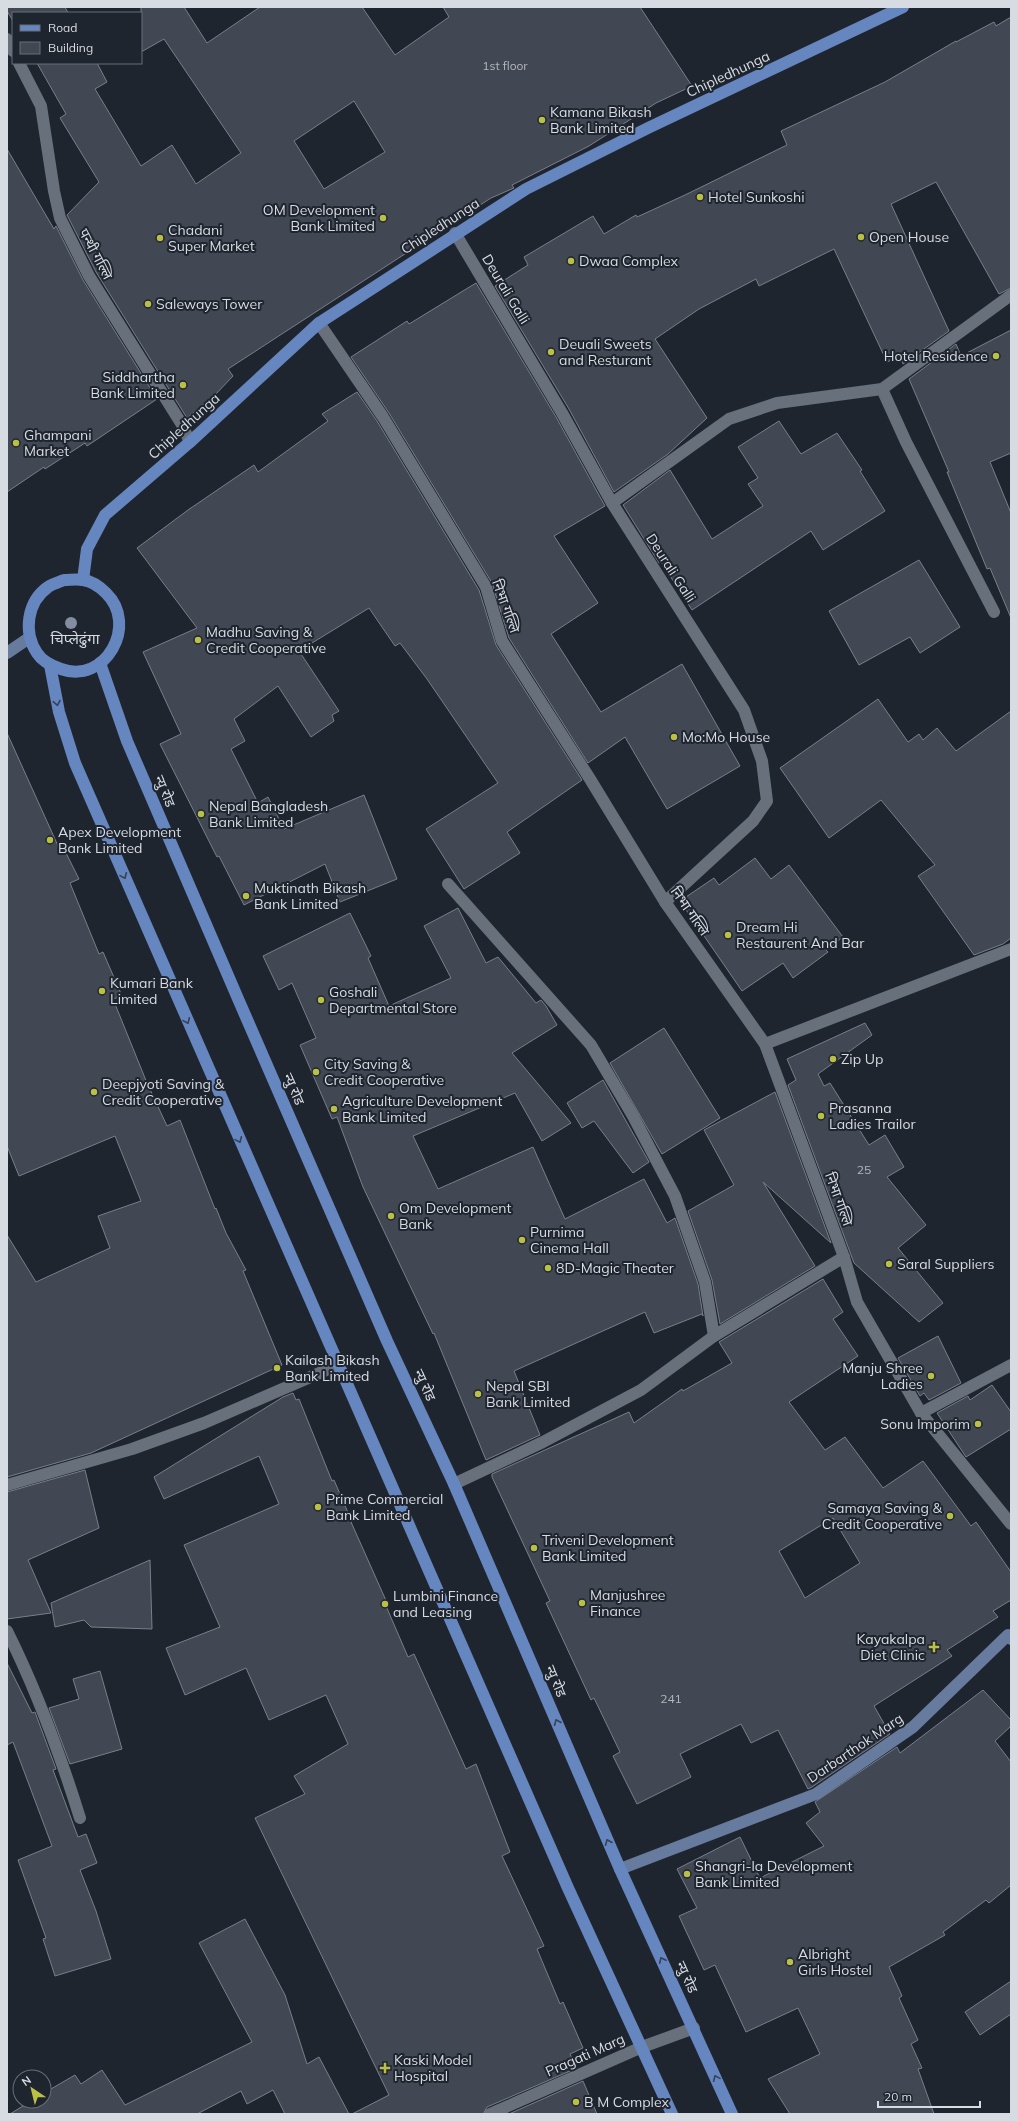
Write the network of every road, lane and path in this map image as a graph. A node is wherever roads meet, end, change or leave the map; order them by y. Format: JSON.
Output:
{"nodes":[{"id":1,"x":903,"y":7,"type":"edge"},
{"id":2,"x":7,"y":39,"type":"edge"},
{"id":3,"x":12,"y":49,"type":"edge"},
{"id":4,"x":20,"y":64,"type":"edge"},
{"id":5,"x":455,"y":233,"type":"junction"},
{"id":6,"x":1011,"y":295,"type":"edge"},
{"id":7,"x":319,"y":322,"type":"junction"},
{"id":8,"x":882,"y":389,"type":"junction"},
{"id":9,"x":190,"y":442,"type":"junction"},
{"id":10,"x":612,"y":503,"type":"junction"},
{"id":11,"x":83,"y":580,"type":"junction"},
{"id":12,"x":994,"y":612,"type":"dead end"},
{"id":13,"x":29,"y":638,"type":"junction"},
{"id":14,"x":7,"y":653,"type":"edge"},
{"id":15,"x":100,"y":664,"type":"junction"},
{"id":16,"x":50,"y":665,"type":"junction"},
{"id":17,"x":448,"y":884,"type":"dead end"},
{"id":18,"x":665,"y":902,"type":"junction"},
{"id":19,"x":1011,"y":949,"type":"edge"},
{"id":20,"x":765,"y":1044,"type":"junction"},
{"id":21,"x":844,"y":1257,"type":"junction"},
{"id":22,"x":714,"y":1336,"type":"junction"},
{"id":23,"x":338,"y":1365,"type":"junction"},
{"id":24,"x":1011,"y":1365,"type":"edge"},
{"id":25,"x":921,"y":1413,"type":"junction"},
{"id":26,"x":454,"y":1484,"type":"junction"},
{"id":27,"x":7,"y":1485,"type":"edge"},
{"id":28,"x":1011,"y":1524,"type":"edge"},
{"id":29,"x":7,"y":1631,"type":"edge"},
{"id":30,"x":1010,"y":1636,"type":"edge"},
{"id":31,"x":80,"y":1818,"type":"dead end"},
{"id":32,"x":620,"y":1869,"type":"junction"},
{"id":33,"x":694,"y":2028,"type":"junction"},
{"id":34,"x":642,"y":2047,"type":"junction"},
{"id":35,"x":490,"y":2114,"type":"edge"},
{"id":36,"x":672,"y":2114,"type":"edge"},
{"id":37,"x":732,"y":2114,"type":"edge"}],
"edges":[{"from":1,"to":5,"type":"main road","name":"Chipledhunga"},
{"from":2,"to":3,"type":"street"},
{"from":4,"to":9,"type":"street","name":"पन्थी गल्लि"},
{"from":5,"to":7,"type":"main road","name":"Chipledhunga"},
{"from":5,"to":10,"type":"street","name":"Deurali Galli"},
{"from":6,"to":8,"type":"street"},
{"from":7,"to":9,"type":"main road","name":"Chipledhunga"},
{"from":7,"to":18,"type":"street","name":"निभा गल्लि"},
{"from":8,"to":10,"type":"street"},
{"from":8,"to":12,"type":"street"},
{"from":9,"to":11,"type":"main road","name":"Chipledhunga"},
{"from":10,"to":18,"type":"street","name":"Deurali Galli"},
{"from":11,"to":13,"type":"main road"},
{"from":11,"to":15,"type":"main road"},
{"from":13,"to":14,"type":"main road"},
{"from":13,"to":16,"type":"main road"},
{"from":15,"to":16,"type":"main road"},
{"from":15,"to":26,"type":"main road","name":"न्यु रोड"},
{"from":16,"to":23,"type":"main road","one_way":true},
{"from":17,"to":22,"type":"street"},
{"from":18,"to":20,"type":"street","name":"निभा गल्लि"},
{"from":19,"to":20,"type":"street"},
{"from":20,"to":21,"type":"street","name":"निभा गल्लि"},
{"from":21,"to":22,"type":"street"},
{"from":21,"to":25,"type":"street","name":"निभा गल्लि"},
{"from":22,"to":26,"type":"street"},
{"from":23,"to":27,"type":"street"},
{"from":23,"to":34,"type":"main road"},
{"from":24,"to":25,"type":"street"},
{"from":25,"to":28,"type":"street","name":"निभा गल्लि"},
{"from":32,"to":26,"type":"main road","name":"न्यु रोड","one_way":true},
{"from":29,"to":31,"type":"street"},
{"from":30,"to":32,"type":"main road","name":"Darbarthok Marg"},
{"from":33,"to":32,"type":"main road","name":"न्यु रोड","one_way":true},
{"from":33,"to":34,"type":"street","name":"Pragati Marg"},
{"from":37,"to":33,"type":"main road","name":"न्यु रोड","one_way":true},
{"from":34,"to":35,"type":"street","name":"Pragati Marg"},
{"from":34,"to":36,"type":"main road"}]}
